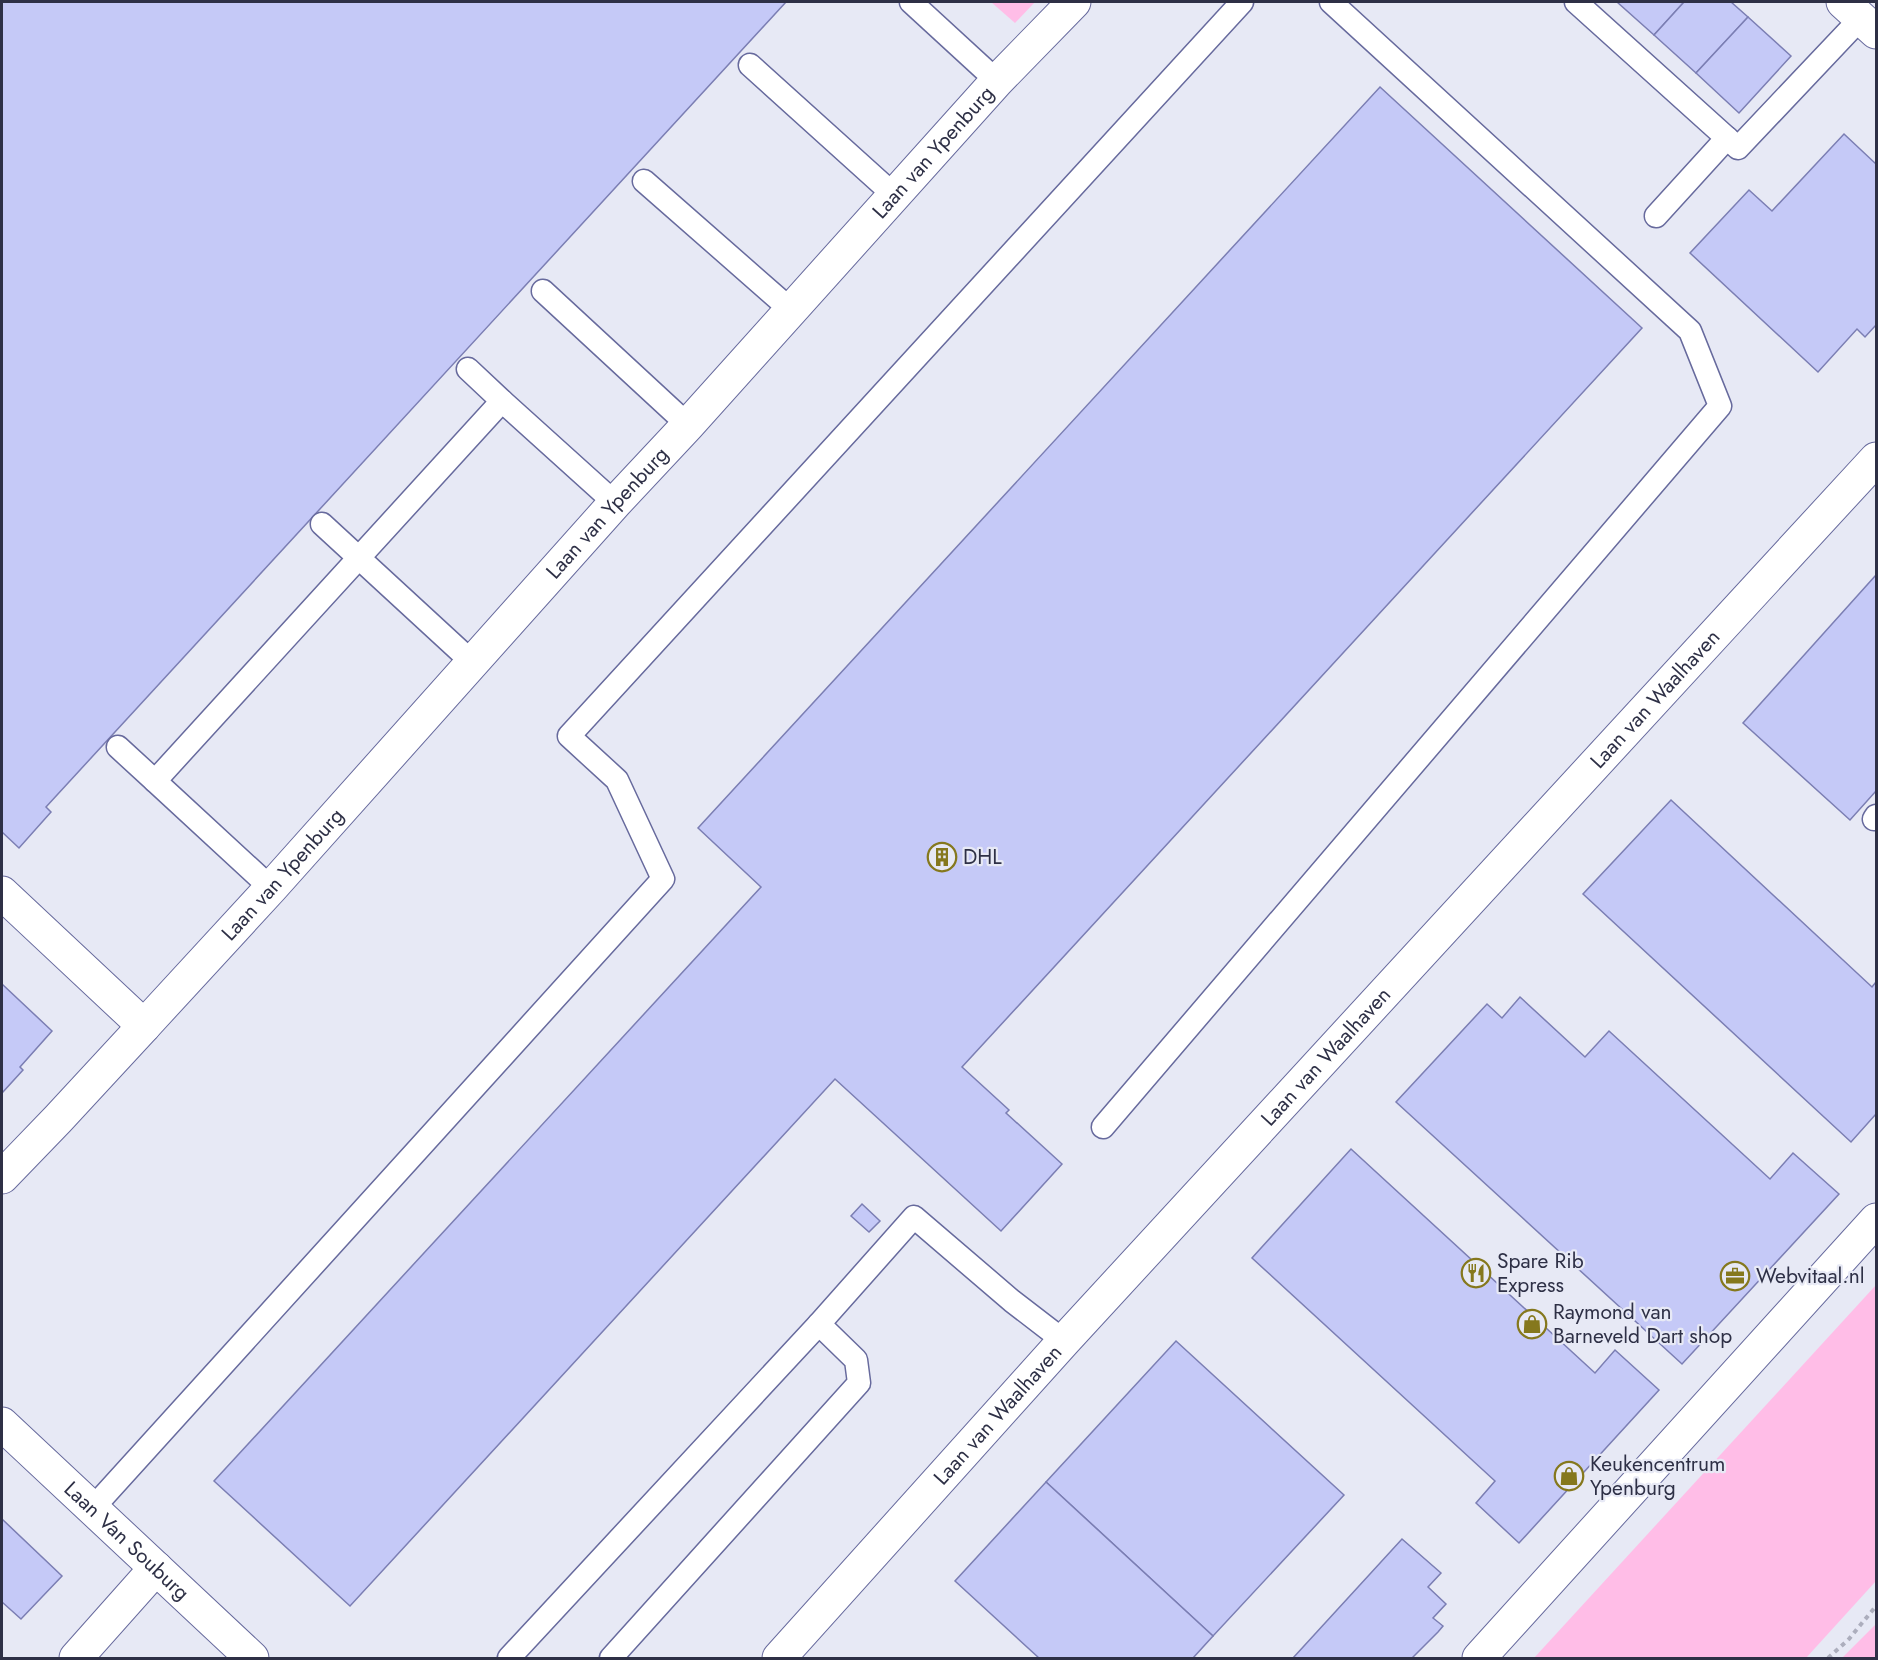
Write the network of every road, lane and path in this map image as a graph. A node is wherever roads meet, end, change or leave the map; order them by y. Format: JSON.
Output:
{"nodes":[{"id":1,"x":911,"y":2,"type":"edge"},
{"id":2,"x":1074,"y":2,"type":"edge"},
{"id":3,"x":1242,"y":2,"type":"edge"},
{"id":4,"x":1331,"y":2,"type":"edge"},
{"id":5,"x":1576,"y":2,"type":"edge"},
{"id":6,"x":1860,"y":17,"type":"edge"},
{"id":7,"x":750,"y":65,"type":"dead end"},
{"id":8,"x":997,"y":81,"type":"junction"},
{"id":9,"x":1727,"y":138,"type":"junction"},
{"id":10,"x":644,"y":181,"type":"dead end"},
{"id":11,"x":894,"y":195,"type":"junction"},
{"id":12,"x":1656,"y":216,"type":"dead end"},
{"id":13,"x":543,"y":291,"type":"dead end"},
{"id":14,"x":791,"y":310,"type":"junction"},
{"id":15,"x":468,"y":369,"type":"dead end"},
{"id":16,"x":502,"y":401,"type":"junction"},
{"id":17,"x":688,"y":425,"type":"junction"},
{"id":18,"x":1876,"y":459,"type":"edge"},
{"id":19,"x":615,"y":503,"type":"junction"},
{"id":20,"x":322,"y":524,"type":"dead end"},
{"id":21,"x":359,"y":558,"type":"junction"},
{"id":22,"x":473,"y":663,"type":"junction"},
{"id":23,"x":118,"y":747,"type":"dead end"},
{"id":24,"x":155,"y":781,"type":"junction"},
{"id":25,"x":271,"y":888,"type":"junction"},
{"id":26,"x":2,"y":892,"type":"edge"},
{"id":27,"x":144,"y":1026,"type":"junction"},
{"id":28,"x":1103,"y":1127,"type":"dead end"},
{"id":29,"x":2,"y":1177,"type":"edge"},
{"id":30,"x":1876,"y":1220,"type":"edge"},
{"id":31,"x":819,"y":1324,"type":"junction"},
{"id":32,"x":1064,"y":1341,"type":"junction"},
{"id":33,"x":2,"y":1424,"type":"edge"},
{"id":34,"x":92,"y":1509,"type":"junction"},
{"id":35,"x":156,"y":1568,"type":"junction"},
{"id":36,"x":1876,"y":1606,"type":"edge"},
{"id":37,"x":76,"y":1659,"type":"edge"},
{"id":38,"x":252,"y":1659,"type":"edge"},
{"id":39,"x":509,"y":1659,"type":"edge"},
{"id":40,"x":610,"y":1659,"type":"edge"},
{"id":41,"x":779,"y":1659,"type":"edge"},
{"id":42,"x":1479,"y":1659,"type":"edge"},
{"id":43,"x":1828,"y":1659,"type":"edge"}],
"edges":[{"from":1,"to":8,"type":"lane"},
{"from":2,"to":8,"type":"street","name":"Laan van Ypenburg"},
{"from":3,"to":34,"type":"lane"},
{"from":4,"to":28,"type":"lane"},
{"from":5,"to":9,"type":"lane"},
{"from":6,"to":9,"type":"lane"},
{"from":7,"to":11,"type":"lane"},
{"from":8,"to":11,"type":"street","name":"Laan van Ypenburg"},
{"from":9,"to":12,"type":"lane"},
{"from":10,"to":14,"type":"lane"},
{"from":11,"to":14,"type":"street","name":"Laan van Ypenburg"},
{"from":13,"to":17,"type":"lane"},
{"from":14,"to":17,"type":"street","name":"Laan van Ypenburg"},
{"from":15,"to":16,"type":"lane"},
{"from":16,"to":19,"type":"lane"},
{"from":16,"to":21,"type":"lane"},
{"from":17,"to":19,"type":"street","name":"Laan van Ypenburg"},
{"from":18,"to":32,"type":"street","name":"Laan van Waalhaven"},
{"from":19,"to":22,"type":"street","name":"Laan van Ypenburg"},
{"from":20,"to":21,"type":"lane"},
{"from":21,"to":22,"type":"lane"},
{"from":21,"to":24,"type":"lane"},
{"from":22,"to":25,"type":"street","name":"Laan van Ypenburg"},
{"from":23,"to":24,"type":"lane"},
{"from":24,"to":25,"type":"lane"},
{"from":25,"to":27,"type":"street","name":"Laan van Ypenburg"},
{"from":26,"to":27,"type":"street"},
{"from":27,"to":29,"type":"street","name":"Laan van Ypenburg"},
{"from":30,"to":42,"type":"street"},
{"from":31,"to":32,"type":"lane"},
{"from":31,"to":39,"type":"lane"},
{"from":31,"to":40,"type":"lane"},
{"from":32,"to":41,"type":"street","name":"Laan van Waalhaven"},
{"from":33,"to":34,"type":"street","name":"Laan Van Souburg"},
{"from":34,"to":35,"type":"street","name":"Laan Van Souburg"},
{"from":35,"to":37,"type":"street"},
{"from":35,"to":38,"type":"street","name":"Laan Van Souburg"},
{"from":36,"to":43,"type":"path"}]}
